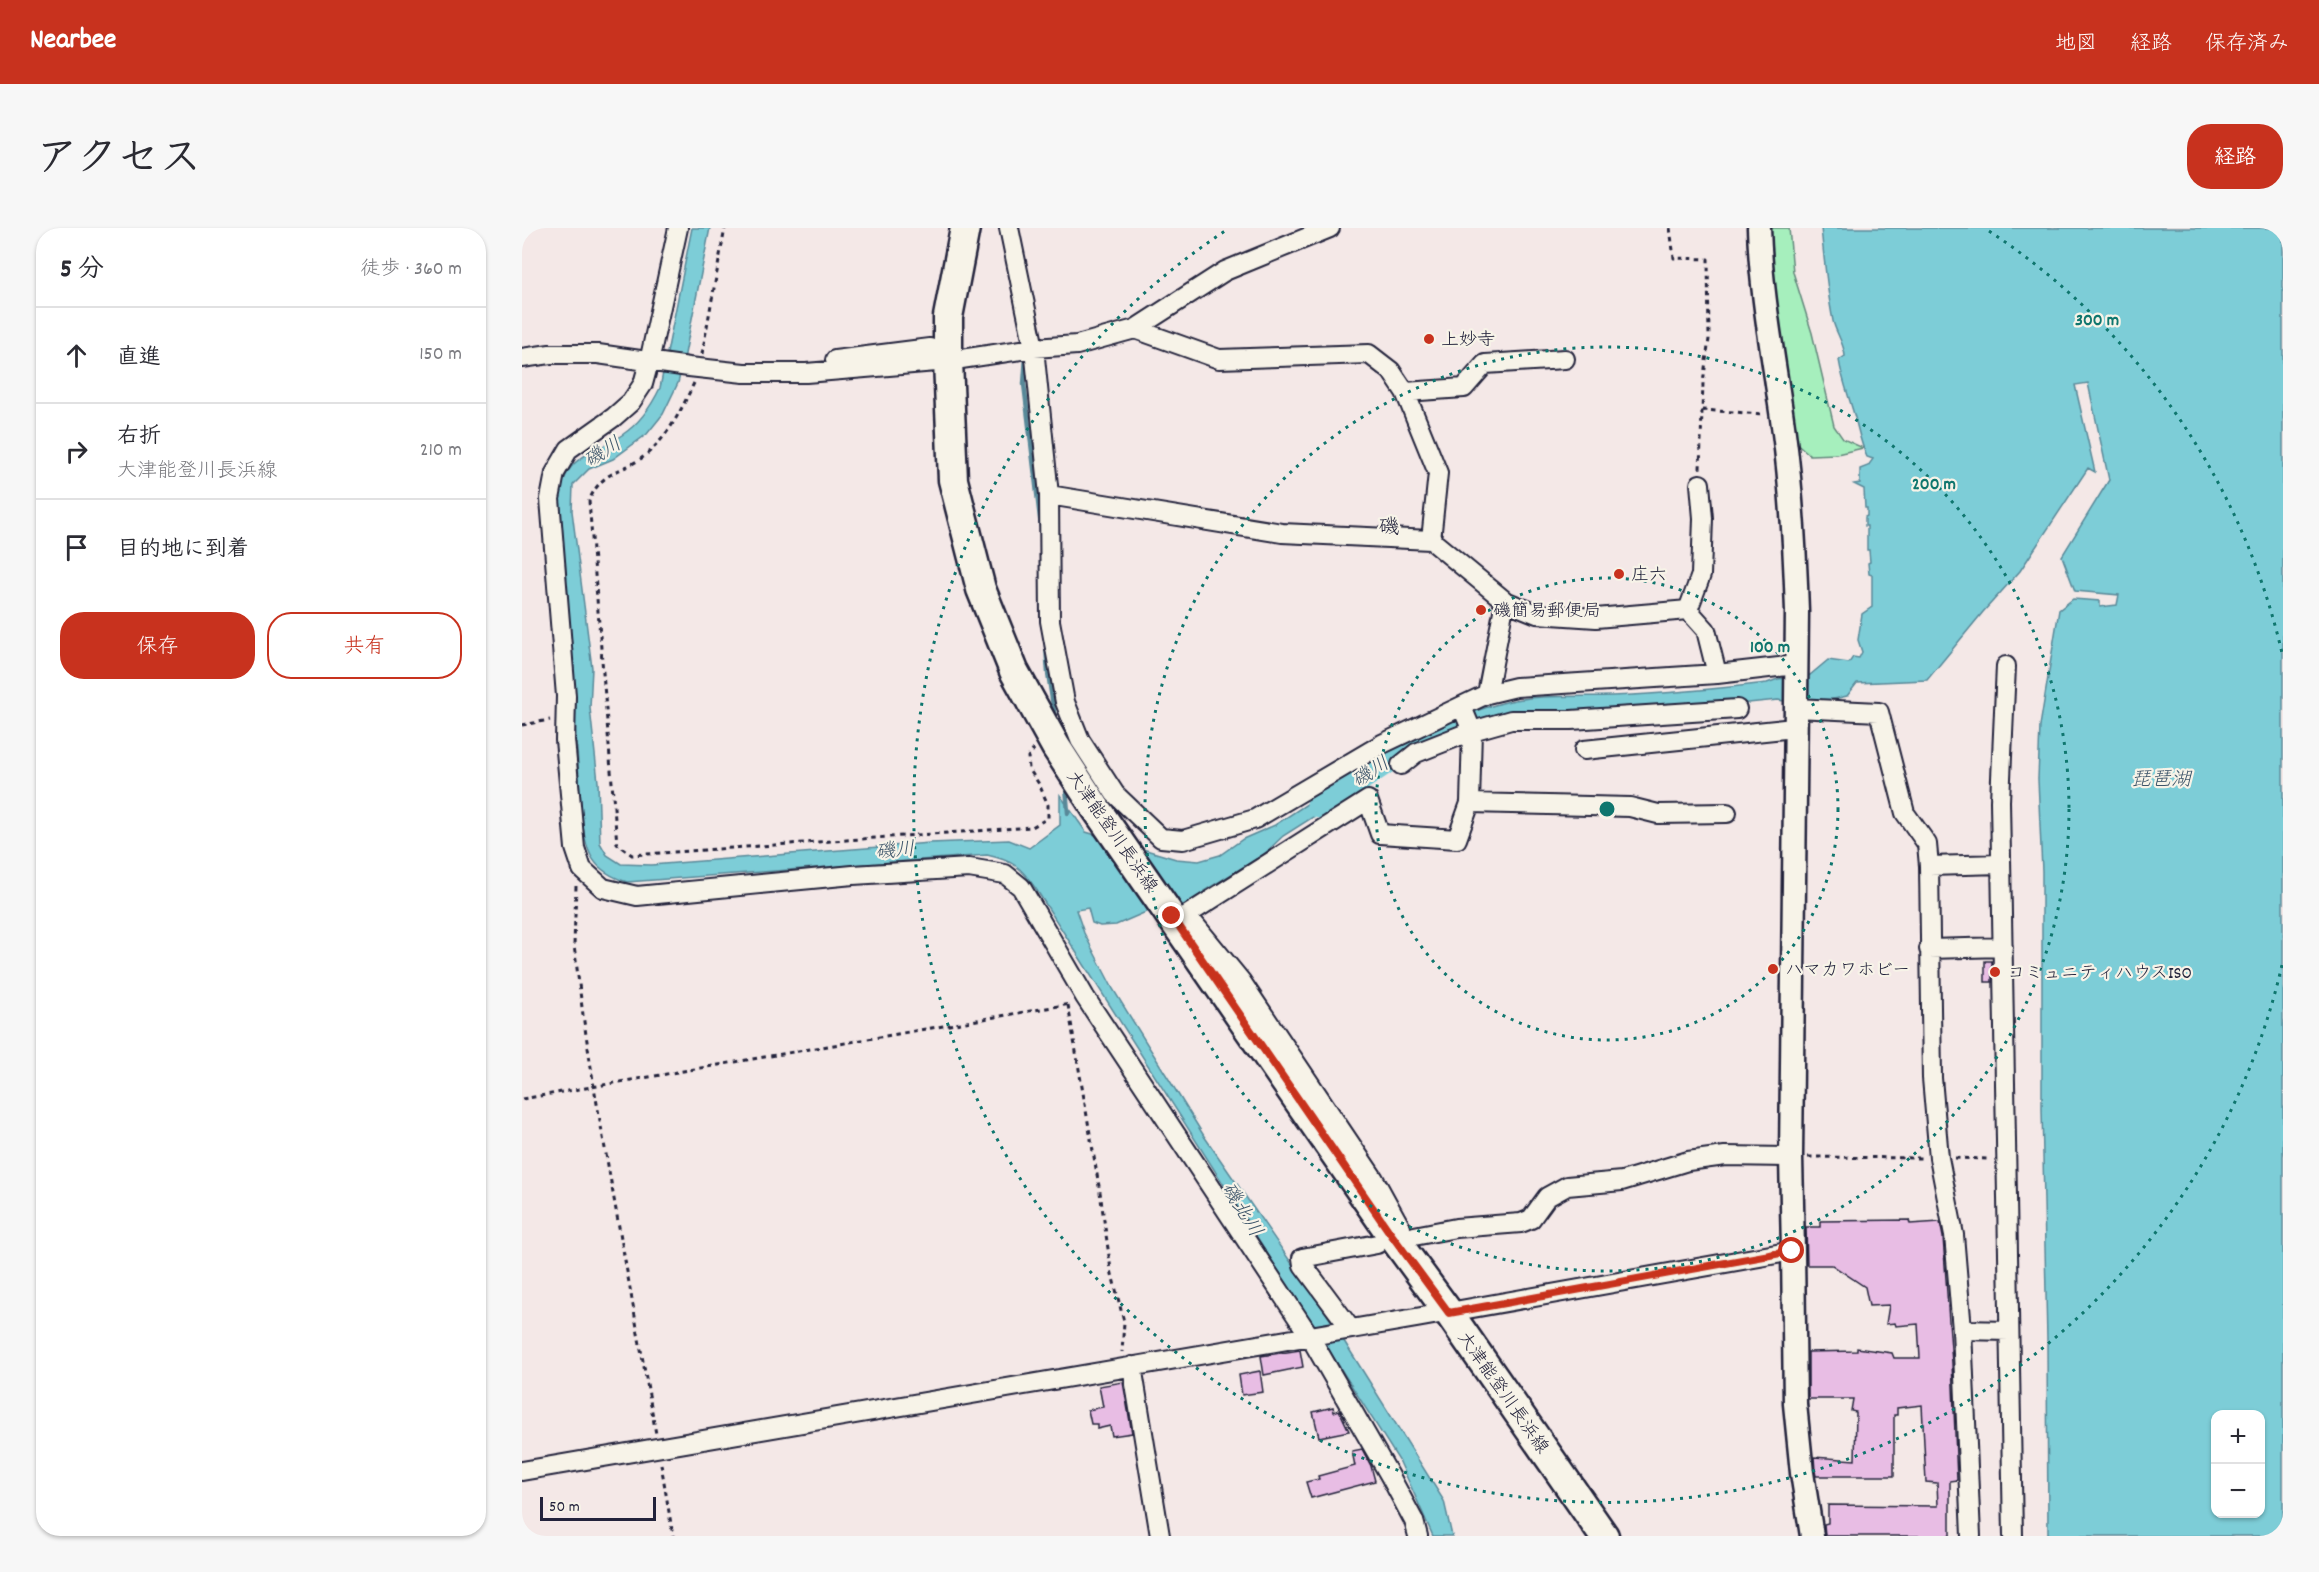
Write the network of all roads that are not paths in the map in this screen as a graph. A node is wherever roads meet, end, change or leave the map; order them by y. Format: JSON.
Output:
{"nodes":[{"id":1,"x":678,"y":228,"type":"edge"},
{"id":2,"x":965,"y":228,"type":"edge"},
{"id":3,"x":1009,"y":228,"type":"edge"},
{"id":4,"x":1330,"y":228,"type":"edge"},
{"id":5,"x":1759,"y":228,"type":"edge"},
{"id":6,"x":1135,"y":329,"type":"junction"},
{"id":7,"x":1034,"y":348,"type":"junction"},
{"id":8,"x":947,"y":352,"type":"junction"},
{"id":9,"x":522,"y":358,"type":"edge"},
{"id":10,"x":1565,"y":359,"type":"dead end"},
{"id":11,"x":654,"y":362,"type":"junction"},
{"id":12,"x":1405,"y":392,"type":"junction"},
{"id":13,"x":1700,"y":484,"type":"road end"},
{"id":14,"x":1049,"y":495,"type":"junction"},
{"id":15,"x":1431,"y":540,"type":"junction"},
{"id":16,"x":1505,"y":602,"type":"junction"},
{"id":17,"x":1688,"y":610,"type":"junction"},
{"id":18,"x":1796,"y":665,"type":"junction"},
{"id":19,"x":2006,"y":666,"type":"dead end"},
{"id":20,"x":1717,"y":674,"type":"junction"},
{"id":21,"x":1487,"y":694,"type":"junction"},
{"id":22,"x":1737,"y":709,"type":"dead end"},
{"id":23,"x":1795,"y":712,"type":"junction"},
{"id":24,"x":1467,"y":719,"type":"junction"},
{"id":25,"x":1584,"y":750,"type":"dead end"},
{"id":26,"x":1401,"y":765,"type":"dead end"},
{"id":27,"x":1105,"y":800,"type":"junction"},
{"id":28,"x":1470,"y":803,"type":"junction"},
{"id":29,"x":1727,"y":813,"type":"dead end"},
{"id":30,"x":2001,"y":864,"type":"junction"},
{"id":31,"x":1929,"y":866,"type":"junction"},
{"id":32,"x":2003,"y":947,"type":"junction"},
{"id":33,"x":1929,"y":949,"type":"junction"},
{"id":34,"x":1791,"y":1157,"type":"junction"},
{"id":35,"x":1395,"y":1234,"type":"junction"},
{"id":36,"x":1792,"y":1251,"type":"junction"},
{"id":37,"x":1449,"y":1313,"type":"junction"},
{"id":38,"x":1347,"y":1329,"type":"junction"},
{"id":39,"x":1962,"y":1329,"type":"junction"},
{"id":40,"x":2009,"y":1331,"type":"junction"},
{"id":41,"x":1313,"y":1334,"type":"junction"},
{"id":42,"x":1126,"y":1366,"type":"junction"},
{"id":43,"x":522,"y":1471,"type":"edge"},
{"id":44,"x":1160,"y":1536,"type":"edge"},
{"id":45,"x":1418,"y":1536,"type":"edge"},
{"id":46,"x":1604,"y":1536,"type":"edge"},
{"id":47,"x":1812,"y":1536,"type":"edge"},
{"id":48,"x":1971,"y":1536,"type":"edge"},
{"id":49,"x":2013,"y":1536,"type":"edge"}],
"edges":[{"from":1,"to":11,"type":"street"},
{"from":2,"to":8,"type":"main road","name":"大津能登川長浜線"},
{"from":3,"to":7,"type":"street"},
{"from":4,"to":6,"type":"street"},
{"from":5,"to":18,"type":"street"},
{"from":6,"to":7,"type":"street"},
{"from":6,"to":12,"type":"street"},
{"from":7,"to":8,"type":"street"},
{"from":7,"to":14,"type":"street"},
{"from":8,"to":11,"type":"street"},
{"from":8,"to":27,"type":"main road","name":"大津能登川長浜線"},
{"from":9,"to":11,"type":"street"},
{"from":10,"to":12,"type":"street"},
{"from":11,"to":41,"type":"street"},
{"from":12,"to":15,"type":"street"},
{"from":13,"to":17,"type":"street"},
{"from":14,"to":15,"type":"street"},
{"from":14,"to":27,"type":"street"},
{"from":15,"to":16,"type":"street"},
{"from":16,"to":17,"type":"street"},
{"from":16,"to":21,"type":"street"},
{"from":17,"to":20,"type":"street"},
{"from":18,"to":20,"type":"street"},
{"from":18,"to":23,"type":"street"},
{"from":19,"to":30,"type":"street"},
{"from":20,"to":21,"type":"street"},
{"from":21,"to":24,"type":"street"},
{"from":22,"to":24,"type":"street"},
{"from":23,"to":25,"type":"street"},
{"from":23,"to":31,"type":"street"},
{"from":23,"to":34,"type":"street"},
{"from":24,"to":26,"type":"street"},
{"from":24,"to":27,"type":"street"},
{"from":24,"to":28,"type":"street"},
{"from":27,"to":35,"type":"main road","name":"大津能登川長浜線"},
{"from":28,"to":29,"type":"street"},
{"from":28,"to":35,"type":"street"},
{"from":30,"to":31,"type":"street"},
{"from":30,"to":32,"type":"street"},
{"from":31,"to":33,"type":"street"},
{"from":32,"to":33,"type":"street"},
{"from":32,"to":40,"type":"street"},
{"from":33,"to":39,"type":"street"},
{"from":34,"to":35,"type":"street"},
{"from":34,"to":36,"type":"street"},
{"from":35,"to":37,"type":"main road","name":"大津能登川長浜線"},
{"from":35,"to":38,"type":"street"},
{"from":36,"to":37,"type":"street"},
{"from":36,"to":47,"type":"street"},
{"from":37,"to":38,"type":"street"},
{"from":37,"to":46,"type":"main road","name":"大津能登川長浜線"},
{"from":38,"to":41,"type":"street"},
{"from":39,"to":40,"type":"street"},
{"from":39,"to":48,"type":"street"},
{"from":40,"to":49,"type":"street"},
{"from":41,"to":42,"type":"street"},
{"from":41,"to":45,"type":"street"},
{"from":42,"to":43,"type":"street"},
{"from":42,"to":44,"type":"street"}]}
